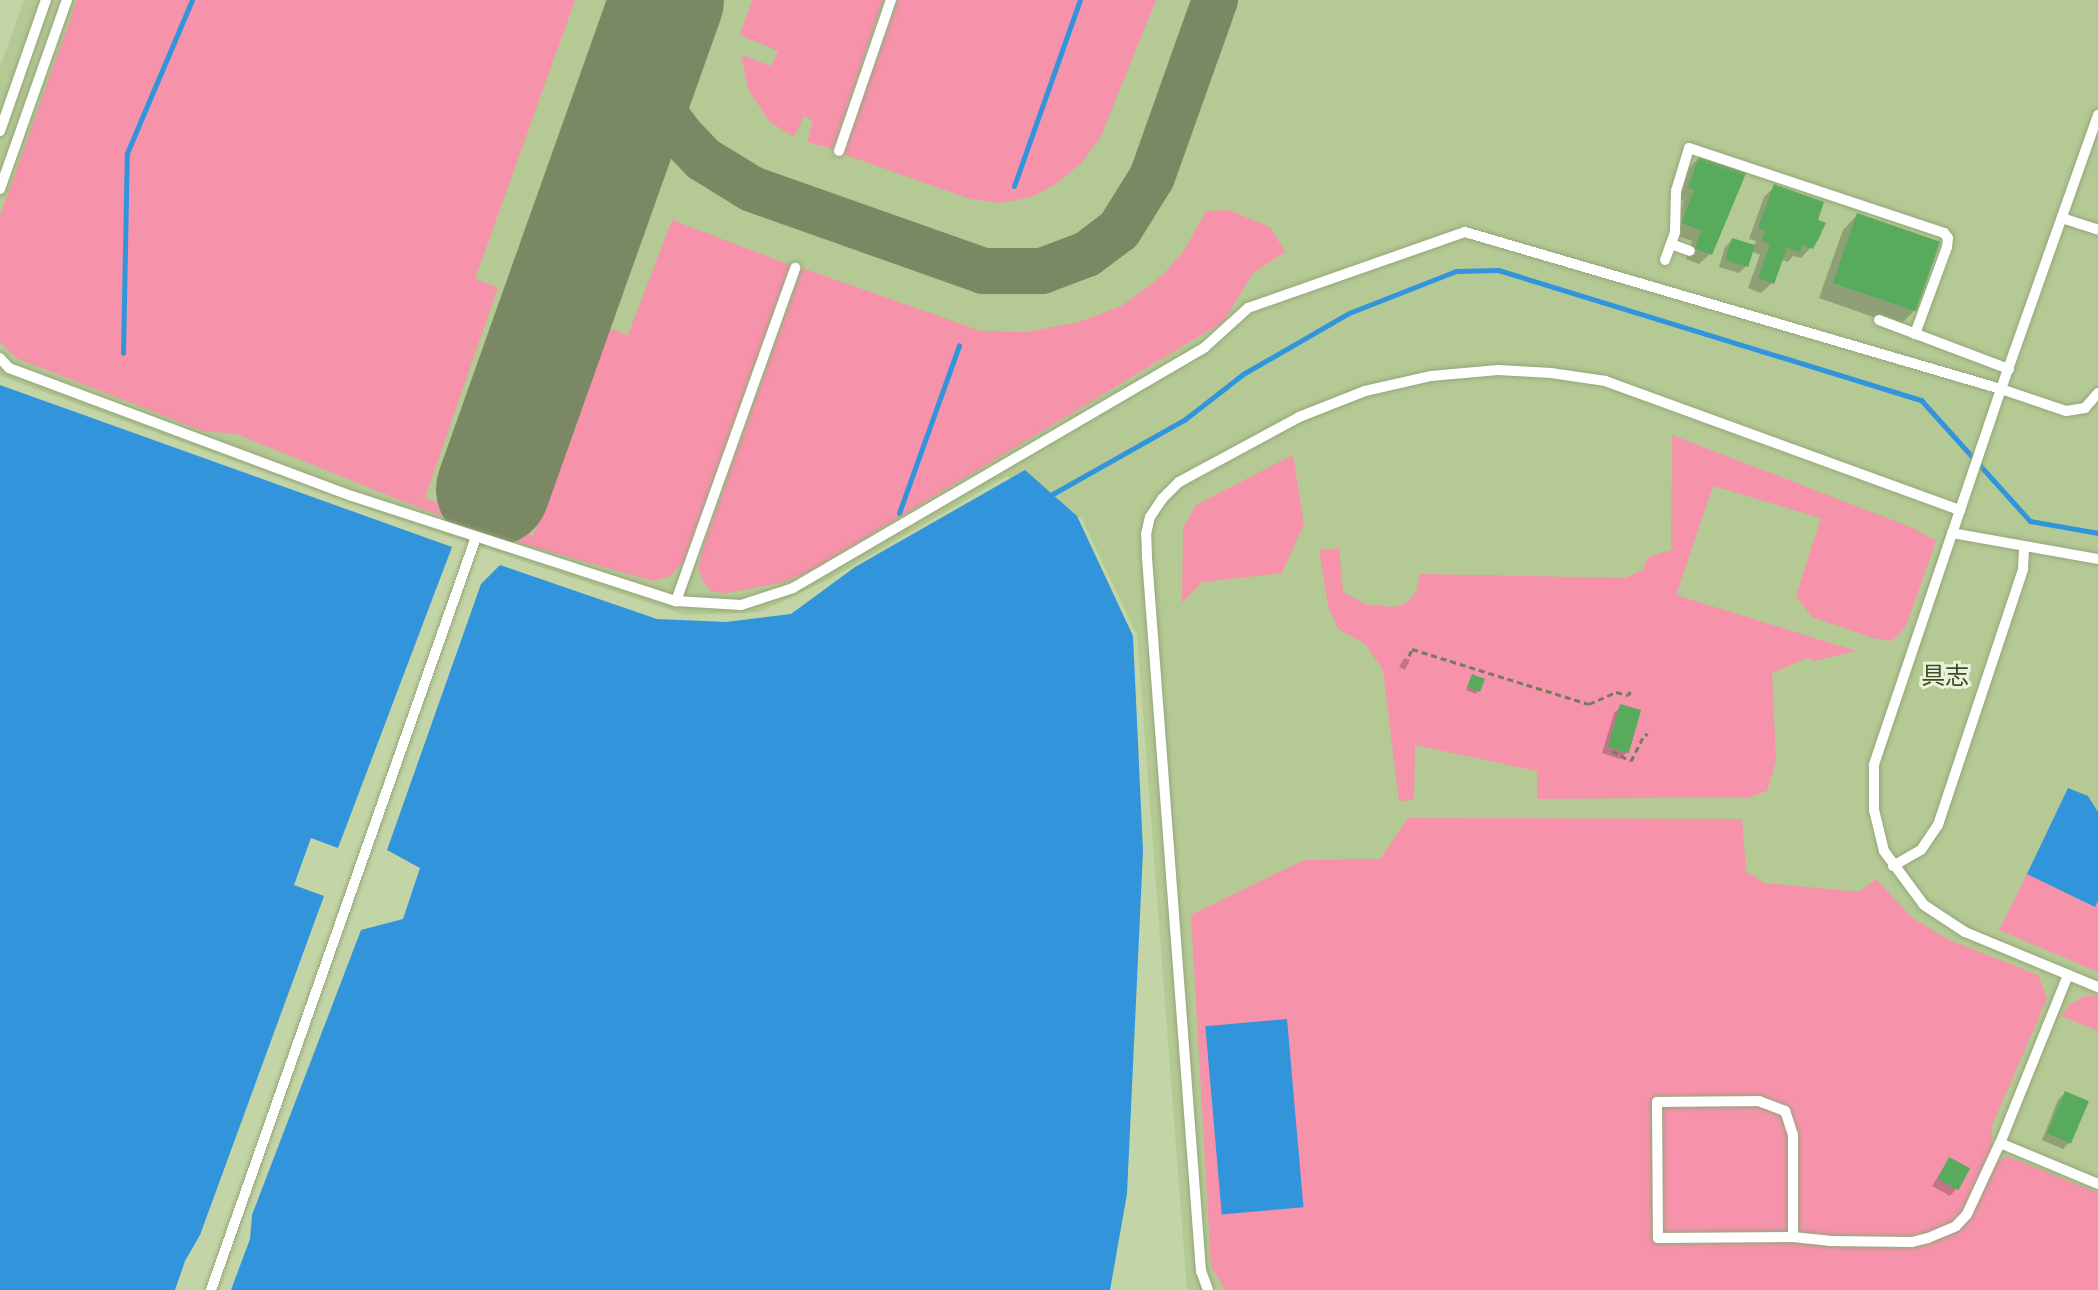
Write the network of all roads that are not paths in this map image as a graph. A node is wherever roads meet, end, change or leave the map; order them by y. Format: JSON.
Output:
{"nodes":[{"id":1,"x":46,"y":0,"type":"edge"},
{"id":2,"x":67,"y":0,"type":"edge"},
{"id":3,"x":891,"y":0,"type":"edge"},
{"id":4,"x":2098,"y":115,"type":"edge"},
{"id":5,"x":0,"y":131,"type":"edge"},
{"id":6,"x":2092,"y":149,"type":"edge"},
{"id":7,"x":839,"y":151,"type":"dead end"},
{"id":8,"x":0,"y":189,"type":"edge"},
{"id":9,"x":2062,"y":218,"type":"junction"},
{"id":10,"x":2098,"y":230,"type":"edge"},
{"id":11,"x":1671,"y":244,"type":"junction"},
{"id":12,"x":1690,"y":251,"type":"dead end"},
{"id":13,"x":1665,"y":260,"type":"dead end"},
{"id":14,"x":795,"y":268,"type":"dead end"},
{"id":15,"x":1879,"y":320,"type":"dead end"},
{"id":16,"x":1915,"y":334,"type":"junction"},
{"id":17,"x":0,"y":358,"type":"edge"},
{"id":18,"x":2009,"y":369,"type":"junction"},
{"id":19,"x":2001,"y":389,"type":"junction"},
{"id":20,"x":2098,"y":393,"type":"edge"},
{"id":21,"x":1960,"y":510,"type":"junction"},
{"id":22,"x":1952,"y":533,"type":"junction"},
{"id":23,"x":476,"y":537,"type":"junction"},
{"id":24,"x":2024,"y":547,"type":"junction"},
{"id":25,"x":2098,"y":559,"type":"edge"},
{"id":26,"x":676,"y":601,"type":"junction"},
{"id":27,"x":1893,"y":866,"type":"junction"},
{"id":28,"x":2068,"y":975,"type":"junction"},
{"id":29,"x":2098,"y":987,"type":"edge"},
{"id":30,"x":2000,"y":1143,"type":"junction"},
{"id":31,"x":2098,"y":1184,"type":"edge"},
{"id":32,"x":1793,"y":1237,"type":"junction"},
{"id":33,"x":211,"y":1290,"type":"edge"},
{"id":34,"x":1208,"y":1290,"type":"edge"}],
"edges":[{"from":1,"to":5,"type":"lane"},
{"from":2,"to":8,"type":"lane"},
{"from":3,"to":7,"type":"lane"},
{"from":4,"to":6,"type":"lane"},
{"from":6,"to":9,"type":"lane"},
{"from":9,"to":10,"type":"lane"},
{"from":9,"to":18,"type":"lane"},
{"from":11,"to":12,"type":"lane"},
{"from":11,"to":13,"type":"lane"},
{"from":11,"to":16,"type":"lane"},
{"from":14,"to":26,"type":"lane"},
{"from":15,"to":16,"type":"lane"},
{"from":16,"to":18,"type":"lane"},
{"from":17,"to":23,"type":"lane"},
{"from":18,"to":19,"type":"lane"},
{"from":19,"to":20,"type":"lane"},
{"from":19,"to":21,"type":"lane"},
{"from":19,"to":26,"type":"lane"},
{"from":21,"to":22,"type":"lane"},
{"from":21,"to":34,"type":"lane"},
{"from":22,"to":24,"type":"lane"},
{"from":22,"to":27,"type":"lane"},
{"from":23,"to":26,"type":"lane"},
{"from":23,"to":33,"type":"lane"},
{"from":24,"to":25,"type":"lane"},
{"from":24,"to":27,"type":"lane"},
{"from":27,"to":28,"type":"lane"},
{"from":28,"to":29,"type":"lane"},
{"from":28,"to":30,"type":"lane"},
{"from":30,"to":31,"type":"lane"},
{"from":30,"to":32,"type":"lane"},
{"from":32,"to":32,"type":"lane"}]}
